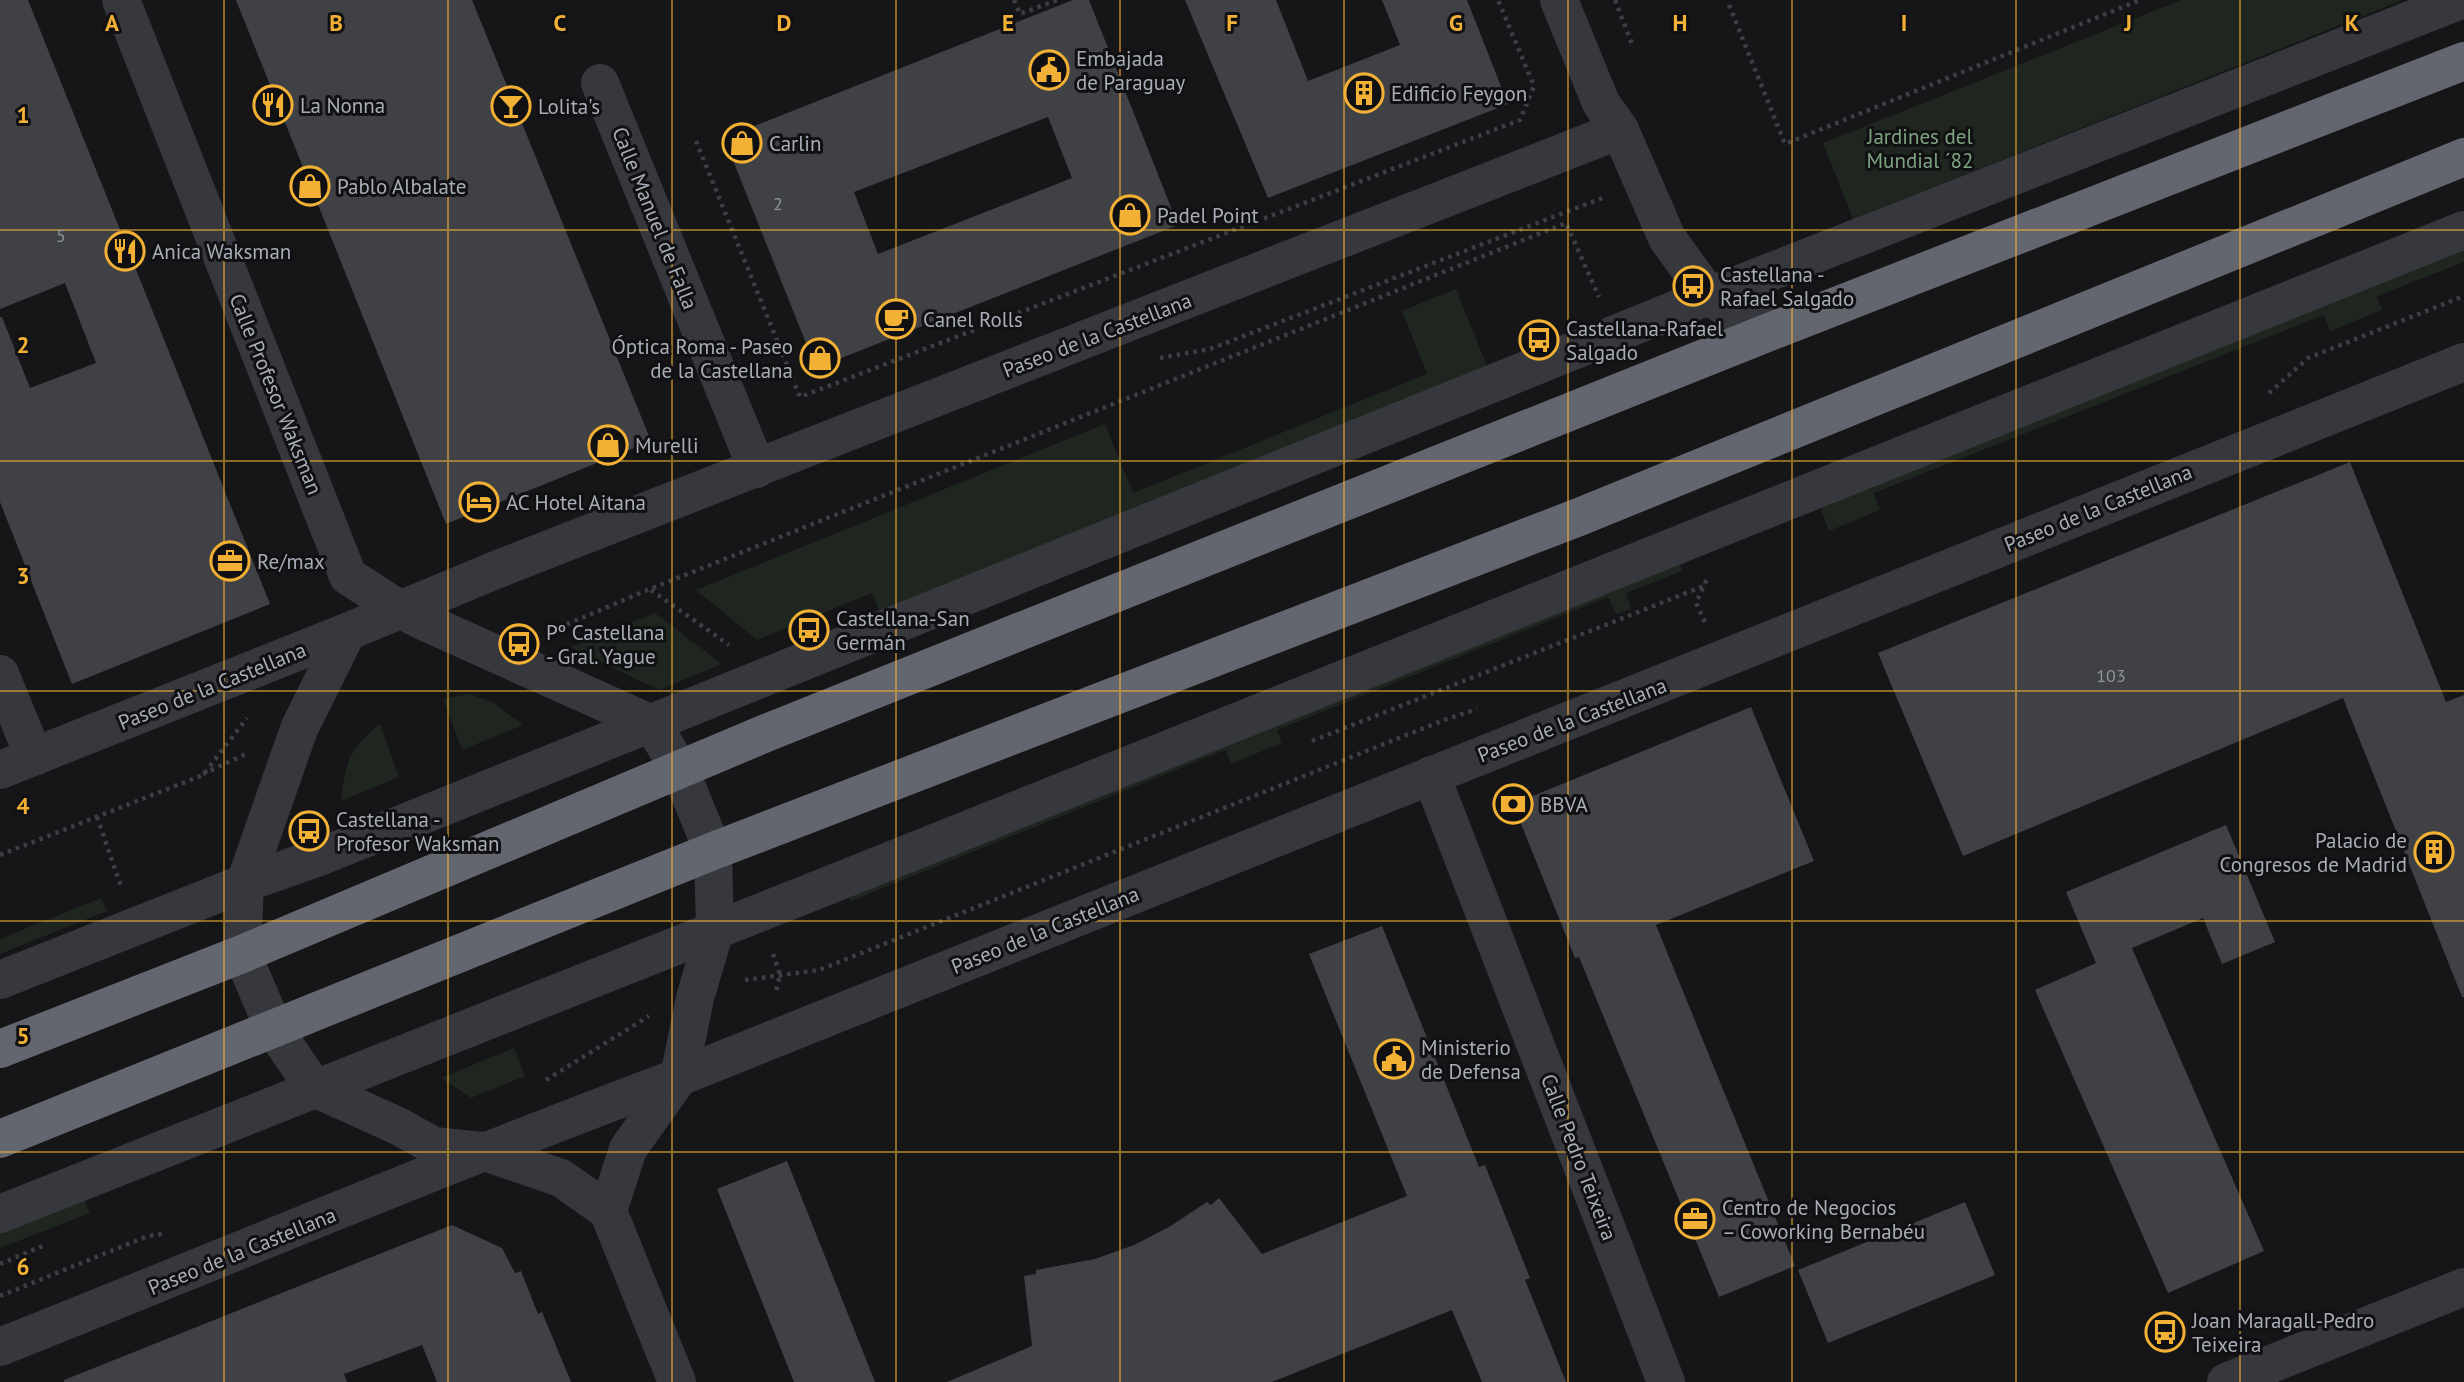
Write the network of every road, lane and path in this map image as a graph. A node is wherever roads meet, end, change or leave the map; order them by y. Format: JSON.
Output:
{"nodes":[{"id":1,"x":121,"y":0,"type":"edge"},
{"id":2,"x":1014,"y":0,"type":"edge"},
{"id":3,"x":1057,"y":0,"type":"edge"},
{"id":4,"x":1498,"y":0,"type":"edge"},
{"id":5,"x":1559,"y":0,"type":"edge"},
{"id":6,"x":1615,"y":0,"type":"edge"},
{"id":7,"x":2140,"y":0,"type":"edge"},
{"id":8,"x":2461,"y":0,"type":"edge"},
{"id":9,"x":1729,"y":5,"type":"dead end"},
{"id":10,"x":1632,"y":44,"type":"dead end"},
{"id":11,"x":2464,"y":61,"type":"edge"},
{"id":12,"x":600,"y":83,"type":"dead end"},
{"id":13,"x":1620,"y":130,"type":"junction"},
{"id":14,"x":696,"y":141,"type":"dead end"},
{"id":15,"x":2464,"y":157,"type":"edge"},
{"id":16,"x":1566,"y":223,"type":"dead end"},
{"id":17,"x":2464,"y":230,"type":"edge"},
{"id":18,"x":1709,"y":296,"type":"junction"},
{"id":19,"x":1777,"y":329,"type":"junction"},
{"id":20,"x":2464,"y":362,"type":"edge"},
{"id":21,"x":757,"y":469,"type":"junction"},
{"id":22,"x":650,"y":589,"type":"junction"},
{"id":23,"x":399,"y":609,"type":"junction"},
{"id":24,"x":347,"y":632,"type":"junction"},
{"id":25,"x":550,"y":632,"type":"dead end"},
{"id":26,"x":731,"y":646,"type":"dead end"},
{"id":27,"x":251,"y":670,"type":"junction"},
{"id":28,"x":0,"y":674,"type":"edge"},
{"id":29,"x":652,"y":724,"type":"junction"},
{"id":30,"x":17,"y":764,"type":"edge"},
{"id":31,"x":680,"y":768,"type":"junction"},
{"id":32,"x":1431,"y":775,"type":"junction"},
{"id":33,"x":713,"y":851,"type":"junction"},
{"id":34,"x":0,"y":855,"type":"edge"},
{"id":35,"x":245,"y":883,"type":"junction"},
{"id":36,"x":715,"y":930,"type":"junction"},
{"id":37,"x":242,"y":954,"type":"junction"},
{"id":38,"x":0,"y":981,"type":"edge"},
{"id":39,"x":274,"y":1029,"type":"junction"},
{"id":40,"x":0,"y":1049,"type":"edge"},
{"id":41,"x":679,"y":1077,"type":"junction"},
{"id":42,"x":314,"y":1088,"type":"junction"},
{"id":43,"x":0,"y":1139,"type":"edge"},
{"id":44,"x":482,"y":1151,"type":"junction"},
{"id":45,"x":608,"y":1211,"type":"junction"},
{"id":46,"x":0,"y":1214,"type":"edge"},
{"id":47,"x":2464,"y":1287,"type":"edge"},
{"id":48,"x":0,"y":1347,"type":"edge"},
{"id":49,"x":677,"y":1382,"type":"edge"},
{"id":50,"x":1666,"y":1382,"type":"edge"},
{"id":51,"x":2226,"y":1382,"type":"edge"}],
"edges":[{"from":1,"to":23,"type":"street","name":"Calle Profesor Waksman"},
{"from":2,"to":3,"type":"path"},
{"from":4,"to":14,"type":"path"},
{"from":5,"to":13,"type":"street"},
{"from":6,"to":10,"type":"path"},
{"from":7,"to":9,"type":"path"},
{"from":8,"to":18,"type":"street"},
{"from":11,"to":19,"type":"highway"},
{"from":12,"to":21,"type":"street","name":"Calle Manuel de Falla"},
{"from":13,"to":18,"type":"street"},
{"from":13,"to":21,"type":"street","name":"Paseo de la Castellana"},
{"from":15,"to":33,"type":"highway"},
{"from":16,"to":22,"type":"path"},
{"from":17,"to":36,"type":"street"},
{"from":18,"to":19,"type":"street"},
{"from":18,"to":29,"type":"street"},
{"from":19,"to":31,"type":"highway"},
{"from":20,"to":32,"type":"street","name":"Paseo de la Castellana"},
{"from":21,"to":23,"type":"street","name":"Paseo de la Castellana"},
{"from":22,"to":25,"type":"path"},
{"from":22,"to":26,"type":"path"},
{"from":23,"to":24,"type":"street","name":"Paseo de la Castellana"},
{"from":23,"to":29,"type":"street"},
{"from":24,"to":27,"type":"street","name":"Paseo de la Castellana"},
{"from":24,"to":35,"type":"street","name":"Paseo de la Castellana"},
{"from":27,"to":30,"type":"street","name":"Paseo de la Castellana"},
{"from":27,"to":34,"type":"path"},
{"from":28,"to":30,"type":"street"},
{"from":29,"to":31,"type":"street"},
{"from":29,"to":35,"type":"street"},
{"from":31,"to":33,"type":"street"},
{"from":31,"to":37,"type":"highway"},
{"from":32,"to":41,"type":"street","name":"Paseo de la Castellana"},
{"from":32,"to":50,"type":"street","name":"Calle Pedro Teixeira"},
{"from":33,"to":36,"type":"street"},
{"from":33,"to":39,"type":"highway"},
{"from":35,"to":37,"type":"street","name":"Paseo de la Castellana"},
{"from":35,"to":38,"type":"street"},
{"from":36,"to":41,"type":"street"},
{"from":36,"to":42,"type":"street"},
{"from":37,"to":39,"type":"street","name":"Paseo de la Castellana"},
{"from":37,"to":40,"type":"highway"},
{"from":39,"to":42,"type":"street","name":"Paseo de la Castellana"},
{"from":39,"to":43,"type":"highway"},
{"from":41,"to":44,"type":"street","name":"Paseo de la Castellana"},
{"from":41,"to":45,"type":"street"},
{"from":42,"to":44,"type":"street","name":"Paseo de la Castellana"},
{"from":42,"to":46,"type":"street"},
{"from":44,"to":45,"type":"street"},
{"from":44,"to":48,"type":"street","name":"Paseo de la Castellana"},
{"from":45,"to":49,"type":"street"},
{"from":47,"to":51,"type":"street"}]}
